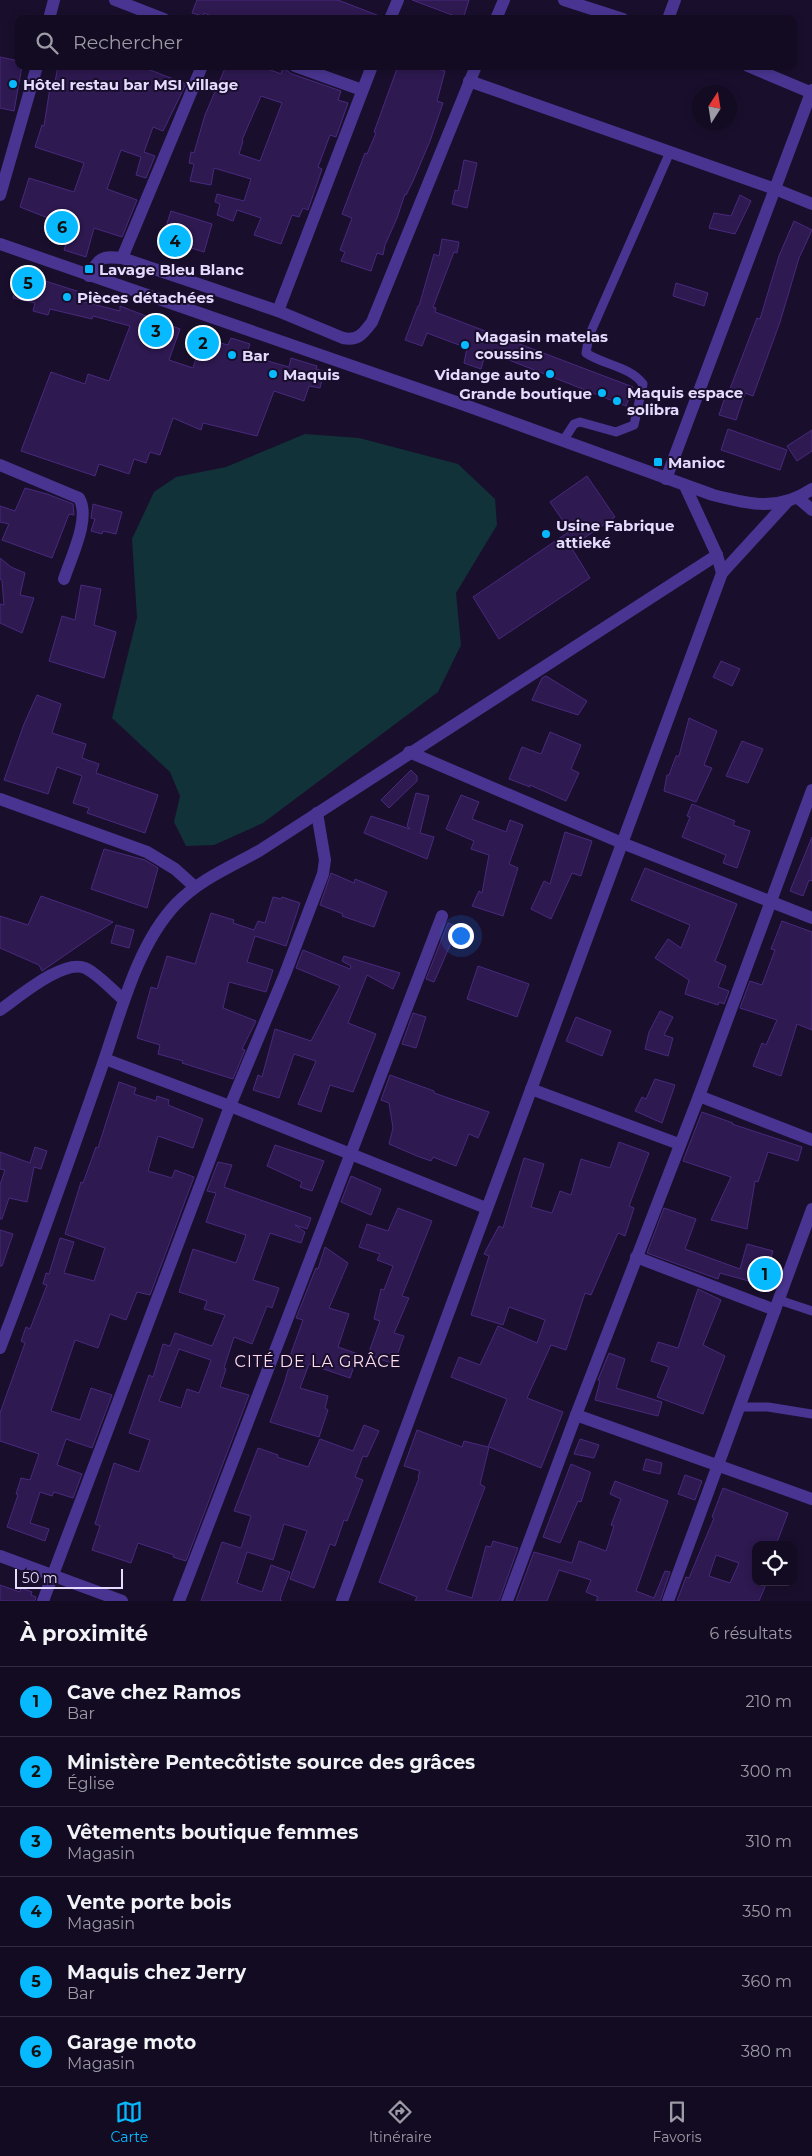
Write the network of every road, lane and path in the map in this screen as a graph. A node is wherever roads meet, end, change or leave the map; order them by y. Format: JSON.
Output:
{"nodes":[{"id":1,"x":54,"y":0,"type":"edge"},
{"id":2,"x":115,"y":0,"type":"edge"},
{"id":3,"x":398,"y":0,"type":"edge"},
{"id":4,"x":504,"y":0,"type":"edge"},
{"id":5,"x":564,"y":0,"type":"edge"},
{"id":6,"x":675,"y":0,"type":"edge"},
{"id":7,"x":50,"y":15,"type":"edge"},
{"id":8,"x":154,"y":15,"type":"edge"},
{"id":9,"x":392,"y":15,"type":"edge"},
{"id":10,"x":498,"y":15,"type":"edge"},
{"id":11,"x":611,"y":15,"type":"edge"},
{"id":12,"x":669,"y":15,"type":"edge"},
{"id":13,"x":36,"y":70,"type":"edge"},
{"id":14,"x":200,"y":70,"type":"edge"},
{"id":15,"x":306,"y":70,"type":"edge"},
{"id":16,"x":370,"y":70,"type":"edge"},
{"id":17,"x":474,"y":70,"type":"edge"},
{"id":18,"x":758,"y":70,"type":"edge"},
{"id":19,"x":469,"y":81,"type":"junction"},
{"id":20,"x":362,"y":90,"type":"junction"},
{"id":21,"x":812,"y":92,"type":"edge"},
{"id":22,"x":670,"y":152,"type":"junction"},
{"id":23,"x":775,"y":188,"type":"junction"},
{"id":24,"x":0,"y":195,"type":"edge"},
{"id":25,"x":812,"y":204,"type":"edge"},
{"id":26,"x":1,"y":247,"type":"edge"},
{"id":27,"x":122,"y":258,"type":"junction"},
{"id":28,"x":89,"y":276,"type":"junction"},
{"id":29,"x":278,"y":311,"type":"junction"},
{"id":30,"x":563,"y":441,"type":"junction"},
{"id":31,"x":0,"y":465,"type":"edge"},
{"id":32,"x":666,"y":479,"type":"junction"},
{"id":33,"x":686,"y":486,"type":"junction"},
{"id":34,"x":812,"y":489,"type":"edge"},
{"id":35,"x":792,"y":500,"type":"junction"},
{"id":36,"x":812,"y":510,"type":"edge"},
{"id":37,"x":717,"y":555,"type":"junction"},
{"id":38,"x":722,"y":573,"type":"junction"},
{"id":39,"x":64,"y":578,"type":"dead end"},
{"id":40,"x":410,"y":752,"type":"junction"},
{"id":41,"x":812,"y":790,"type":"edge"},
{"id":42,"x":0,"y":799,"type":"edge"},
{"id":43,"x":317,"y":813,"type":"junction"},
{"id":44,"x":622,"y":843,"type":"junction"},
{"id":45,"x":195,"y":887,"type":"junction"},
{"id":46,"x":770,"y":903,"type":"junction"},
{"id":47,"x":442,"y":916,"type":"dead end"},
{"id":48,"x":812,"y":918,"type":"edge"},
{"id":49,"x":124,"y":1000,"type":"junction"},
{"id":50,"x":0,"y":1010,"type":"edge"},
{"id":51,"x":104,"y":1059,"type":"junction"},
{"id":52,"x":531,"y":1088,"type":"junction"},
{"id":53,"x":699,"y":1096,"type":"junction"},
{"id":54,"x":230,"y":1106,"type":"junction"},
{"id":55,"x":812,"y":1140,"type":"edge"},
{"id":56,"x":679,"y":1144,"type":"junction"},
{"id":57,"x":350,"y":1154,"type":"junction"},
{"id":58,"x":486,"y":1208,"type":"junction"},
{"id":59,"x":812,"y":1209,"type":"edge"},
{"id":60,"x":636,"y":1257,"type":"junction"},
{"id":61,"x":777,"y":1305,"type":"junction"},
{"id":62,"x":812,"y":1311,"type":"edge"},
{"id":63,"x":1,"y":1346,"type":"edge"},
{"id":64,"x":740,"y":1407,"type":"junction"},
{"id":65,"x":812,"y":1414,"type":"edge"},
{"id":66,"x":576,"y":1415,"type":"junction"},
{"id":67,"x":718,"y":1466,"type":"junction"},
{"id":68,"x":812,"y":1498,"type":"edge"},
{"id":69,"x":0,"y":1556,"type":"edge"},
{"id":70,"x":52,"y":1575,"type":"junction"},
{"id":71,"x":43,"y":1601,"type":"edge"},
{"id":72,"x":122,"y":1601,"type":"edge"},
{"id":73,"x":179,"y":1601,"type":"edge"},
{"id":74,"x":342,"y":1601,"type":"edge"},
{"id":75,"x":507,"y":1601,"type":"edge"},
{"id":76,"x":668,"y":1601,"type":"edge"}],
"edges":[{"from":1,"to":7,"type":"street"},
{"from":2,"to":8,"type":"street"},
{"from":3,"to":9,"type":"street"},
{"from":4,"to":10,"type":"street"},
{"from":5,"to":11,"type":"street"},
{"from":6,"to":12,"type":"street"},
{"from":13,"to":24,"type":"street"},
{"from":14,"to":27,"type":"street"},
{"from":15,"to":20,"type":"street"},
{"from":16,"to":20,"type":"street"},
{"from":17,"to":19,"type":"street"},
{"from":18,"to":21,"type":"street"},
{"from":19,"to":22,"type":"street"},
{"from":19,"to":29,"type":"street"},
{"from":20,"to":29,"type":"street"},
{"from":21,"to":23,"type":"street"},
{"from":22,"to":23,"type":"street"},
{"from":22,"to":30,"type":"lane"},
{"from":23,"to":25,"type":"street"},
{"from":23,"to":32,"type":"street"},
{"from":26,"to":28,"type":"street"},
{"from":27,"to":28,"type":"street"},
{"from":27,"to":29,"type":"street"},
{"from":28,"to":30,"type":"street"},
{"from":30,"to":32,"type":"street"},
{"from":31,"to":39,"type":"street"},
{"from":32,"to":33,"type":"street"},
{"from":33,"to":35,"type":"street"},
{"from":33,"to":37,"type":"street"},
{"from":34,"to":35,"type":"street"},
{"from":35,"to":36,"type":"street"},
{"from":35,"to":38,"type":"street"},
{"from":37,"to":38,"type":"street"},
{"from":37,"to":40,"type":"street"},
{"from":38,"to":44,"type":"street"},
{"from":40,"to":43,"type":"street"},
{"from":40,"to":44,"type":"street"},
{"from":41,"to":46,"type":"street"},
{"from":42,"to":45,"type":"street"},
{"from":43,"to":45,"type":"street"},
{"from":43,"to":54,"type":"street"},
{"from":44,"to":46,"type":"street"},
{"from":44,"to":52,"type":"street"},
{"from":45,"to":49,"type":"street"},
{"from":46,"to":48,"type":"street"},
{"from":46,"to":53,"type":"street"},
{"from":47,"to":57,"type":"street"},
{"from":49,"to":50,"type":"street"},
{"from":49,"to":51,"type":"street"},
{"from":51,"to":54,"type":"street"},
{"from":51,"to":63,"type":"street"},
{"from":52,"to":56,"type":"street"},
{"from":52,"to":58,"type":"street"},
{"from":53,"to":55,"type":"street"},
{"from":53,"to":56,"type":"street"},
{"from":54,"to":57,"type":"street"},
{"from":54,"to":70,"type":"street"},
{"from":56,"to":60,"type":"street"},
{"from":57,"to":58,"type":"street"},
{"from":57,"to":73,"type":"street"},
{"from":58,"to":74,"type":"street"},
{"from":59,"to":61,"type":"street"},
{"from":60,"to":61,"type":"street"},
{"from":60,"to":66,"type":"street"},
{"from":61,"to":62,"type":"lane"},
{"from":61,"to":64,"type":"street"},
{"from":64,"to":65,"type":"lane"},
{"from":64,"to":67,"type":"street"},
{"from":66,"to":67,"type":"street"},
{"from":66,"to":75,"type":"street"},
{"from":67,"to":68,"type":"street"},
{"from":67,"to":76,"type":"street"},
{"from":69,"to":70,"type":"street"},
{"from":70,"to":71,"type":"street"},
{"from":70,"to":72,"type":"street"}]}
